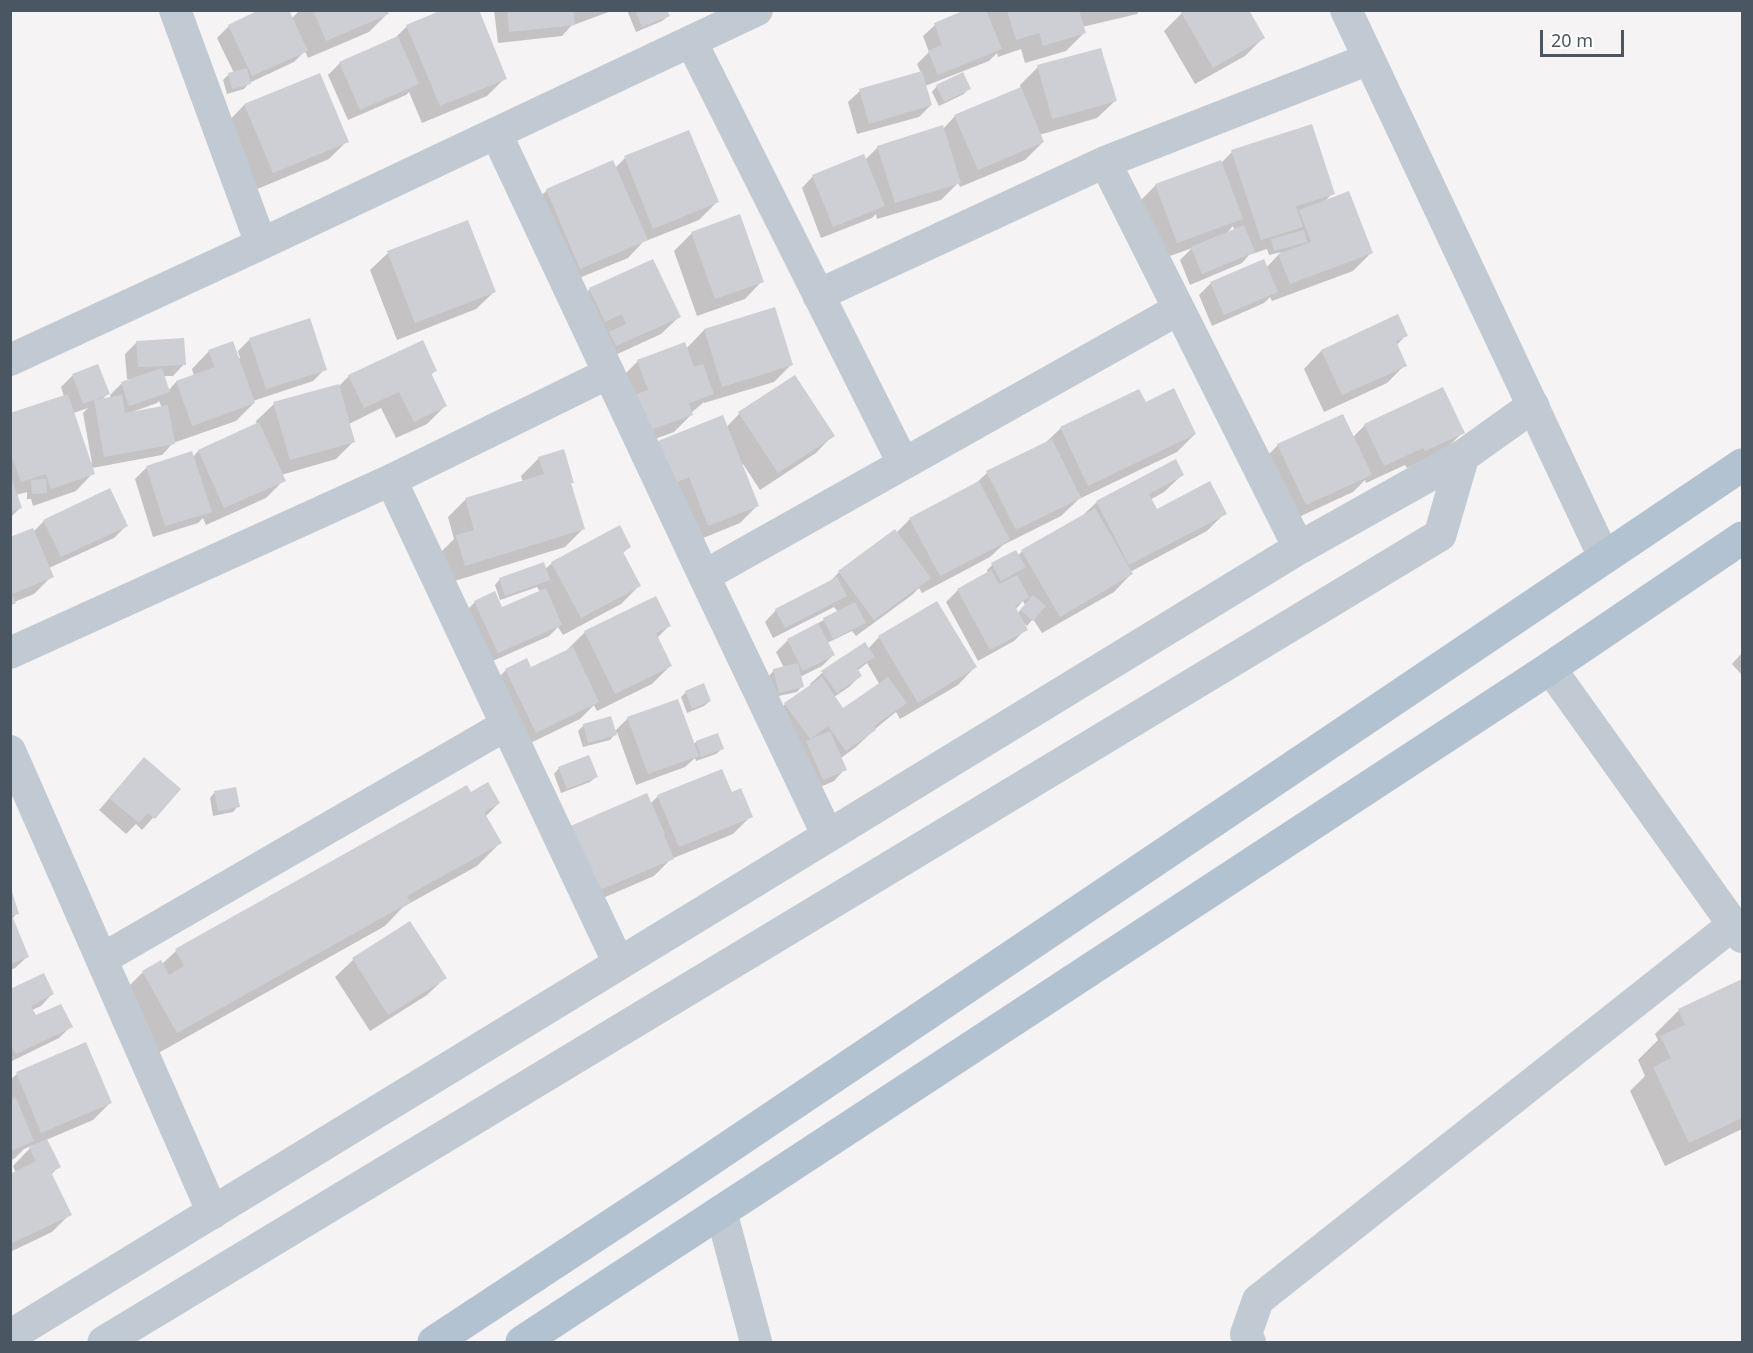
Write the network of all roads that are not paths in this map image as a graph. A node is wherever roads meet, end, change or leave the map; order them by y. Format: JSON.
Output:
{"nodes":[{"id":1,"x":176,"y":10,"type":"edge"},
{"id":2,"x":757,"y":10,"type":"edge"},
{"id":3,"x":1346,"y":10,"type":"edge"},
{"id":4,"x":691,"y":41,"type":"junction"},
{"id":5,"x":1368,"y":59,"type":"junction"},
{"id":6,"x":496,"y":133,"type":"junction"},
{"id":7,"x":1105,"y":162,"type":"junction"},
{"id":8,"x":261,"y":244,"type":"junction"},
{"id":9,"x":818,"y":295,"type":"junction"},
{"id":10,"x":1179,"y":309,"type":"junction"},
{"id":11,"x":10,"y":360,"type":"edge"},
{"id":12,"x":609,"y":373,"type":"junction"},
{"id":13,"x":1533,"y":406,"type":"junction"},
{"id":14,"x":1462,"y":456,"type":"junction"},
{"id":15,"x":903,"y":463,"type":"junction"},
{"id":16,"x":1743,"y":465,"type":"edge"},
{"id":17,"x":392,"y":480,"type":"junction"},
{"id":18,"x":1743,"y":538,"type":"edge"},
{"id":19,"x":1299,"y":548,"type":"junction"},
{"id":20,"x":1604,"y":557,"type":"junction"},
{"id":21,"x":704,"y":576,"type":"junction"},
{"id":22,"x":10,"y":653,"type":"edge"},
{"id":23,"x":1550,"y":668,"type":"junction"},
{"id":24,"x":506,"y":725,"type":"junction"},
{"id":25,"x":10,"y":751,"type":"edge"},
{"id":26,"x":828,"y":836,"type":"junction"},
{"id":27,"x":1738,"y":931,"type":"edge"},
{"id":28,"x":102,"y":959,"type":"junction"},
{"id":29,"x":619,"y":964,"type":"junction"},
{"id":30,"x":721,"y":1211,"type":"junction"},
{"id":31,"x":213,"y":1213,"type":"junction"},
{"id":32,"x":10,"y":1336,"type":"edge"},
{"id":33,"x":104,"y":1342,"type":"edge"},
{"id":34,"x":434,"y":1342,"type":"edge"},
{"id":35,"x":522,"y":1342,"type":"edge"},
{"id":36,"x":756,"y":1342,"type":"edge"},
{"id":37,"x":1250,"y":1342,"type":"edge"}],
"edges":[{"from":1,"to":8,"type":"street"},
{"from":2,"to":4,"type":"street"},
{"from":3,"to":5,"type":"street"},
{"from":4,"to":6,"type":"street"},
{"from":4,"to":9,"type":"street"},
{"from":5,"to":7,"type":"street"},
{"from":5,"to":13,"type":"street"},
{"from":6,"to":8,"type":"street"},
{"from":6,"to":12,"type":"street"},
{"from":7,"to":9,"type":"street"},
{"from":7,"to":10,"type":"street"},
{"from":8,"to":11,"type":"street"},
{"from":9,"to":15,"type":"street"},
{"from":10,"to":15,"type":"street"},
{"from":10,"to":19,"type":"street"},
{"from":12,"to":17,"type":"street"},
{"from":12,"to":21,"type":"street"},
{"from":13,"to":14,"type":"street"},
{"from":13,"to":20,"type":"street"},
{"from":14,"to":19,"type":"street"},
{"from":14,"to":33,"type":"street"},
{"from":15,"to":21,"type":"street"},
{"from":16,"to":20,"type":"main road"},
{"from":17,"to":22,"type":"street"},
{"from":17,"to":24,"type":"street"},
{"from":18,"to":23,"type":"main road"},
{"from":19,"to":26,"type":"street"},
{"from":20,"to":34,"type":"main road"},
{"from":21,"to":26,"type":"street"},
{"from":23,"to":27,"type":"street"},
{"from":23,"to":30,"type":"main road"},
{"from":24,"to":28,"type":"street"},
{"from":24,"to":29,"type":"street"},
{"from":25,"to":28,"type":"street"},
{"from":26,"to":29,"type":"street"},
{"from":27,"to":37,"type":"street"},
{"from":28,"to":31,"type":"street"},
{"from":29,"to":31,"type":"street"},
{"from":30,"to":35,"type":"main road"},
{"from":30,"to":36,"type":"street"},
{"from":31,"to":32,"type":"street"}]}
